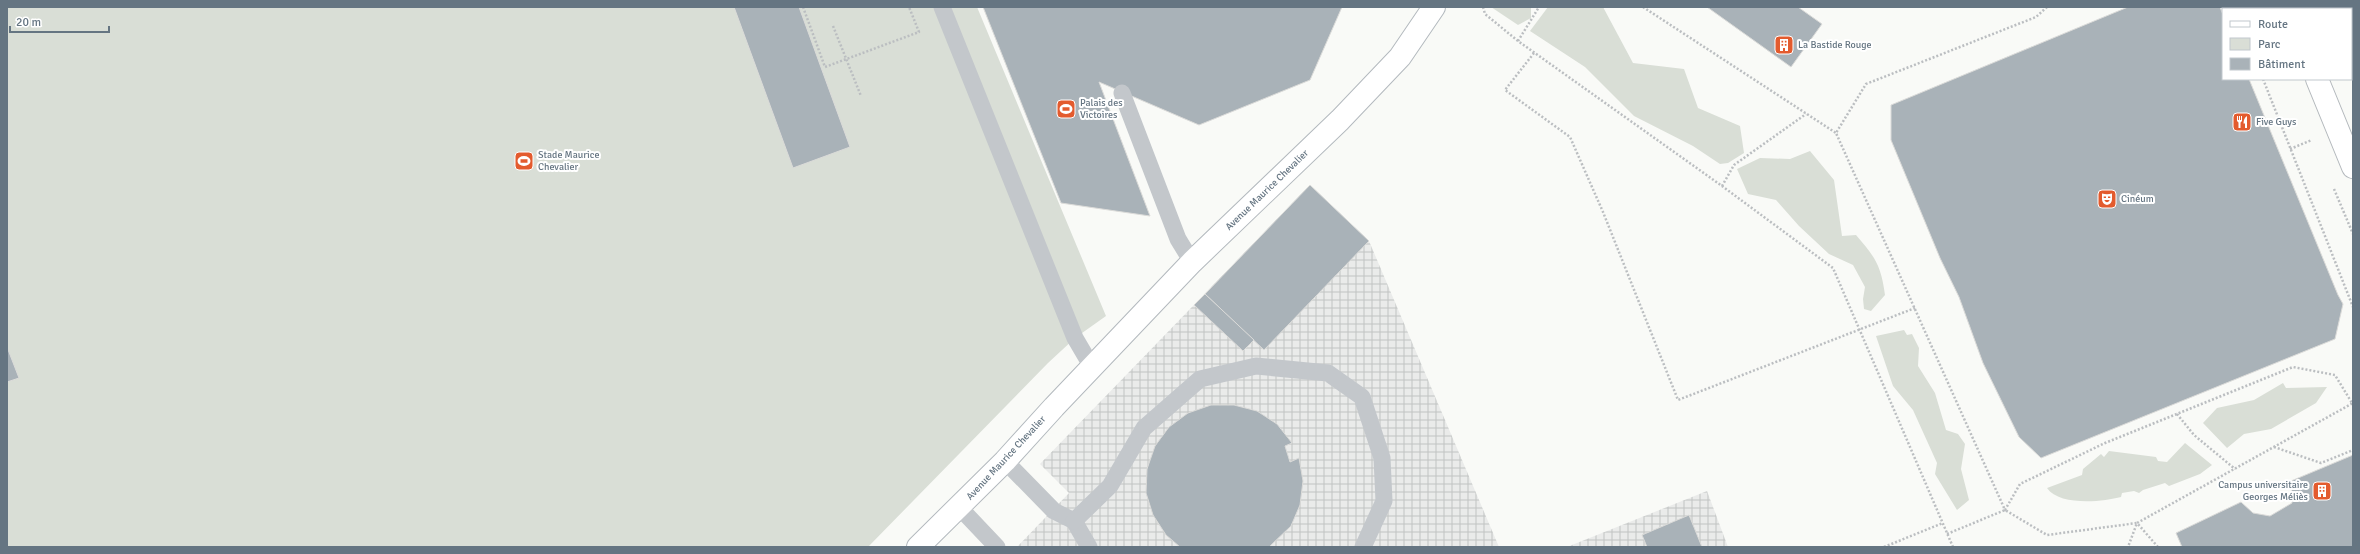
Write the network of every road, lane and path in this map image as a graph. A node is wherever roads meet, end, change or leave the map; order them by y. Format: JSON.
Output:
{"nodes":[{"id":1,"x":803,"y":7,"type":"edge"},
{"id":2,"x":909,"y":7,"type":"edge"},
{"id":3,"x":942,"y":7,"type":"edge"},
{"id":4,"x":1434,"y":7,"type":"edge"},
{"id":5,"x":1482,"y":7,"type":"edge"},
{"id":6,"x":1539,"y":7,"type":"edge"},
{"id":7,"x":1642,"y":7,"type":"edge"},
{"id":8,"x":2048,"y":7,"type":"edge"},
{"id":9,"x":833,"y":26,"type":"dead end"},
{"id":10,"x":1518,"y":42,"type":"junction"},
{"id":11,"x":1534,"y":53,"type":"junction"},
{"id":12,"x":848,"y":59,"type":"junction"},
{"id":13,"x":2263,"y":80,"type":"edge"},
{"id":14,"x":2318,"y":80,"type":"edge"},
{"id":15,"x":1122,"y":93,"type":"dead end"},
{"id":16,"x":860,"y":96,"type":"dead end"},
{"id":17,"x":1806,"y":114,"type":"junction"},
{"id":18,"x":1836,"y":134,"type":"junction"},
{"id":19,"x":2314,"y":139,"type":"dead end"},
{"id":20,"x":2290,"y":149,"type":"junction"},
{"id":21,"x":2353,"y":167,"type":"edge"},
{"id":22,"x":1722,"y":186,"type":"junction"},
{"id":23,"x":1192,"y":262,"type":"junction"},
{"id":24,"x":2353,"y":307,"type":"edge"},
{"id":25,"x":1915,"y":308,"type":"junction"},
{"id":26,"x":1858,"y":329,"type":"junction"},
{"id":27,"x":1092,"y":367,"type":"junction"},
{"id":28,"x":2352,"y":403,"type":"edge"},
{"id":29,"x":2177,"y":414,"type":"junction"},
{"id":30,"x":2274,"y":447,"type":"junction"},
{"id":31,"x":2353,"y":450,"type":"edge"},
{"id":32,"x":1006,"y":461,"type":"junction"},
{"id":33,"x":2235,"y":469,"type":"junction"},
{"id":34,"x":959,"y":507,"type":"junction"},
{"id":35,"x":2005,"y":510,"type":"junction"},
{"id":36,"x":1074,"y":522,"type":"junction"},
{"id":37,"x":1943,"y":523,"type":"junction"},
{"id":38,"x":2137,"y":523,"type":"junction"},
{"id":39,"x":1947,"y":534,"type":"junction"},
{"id":40,"x":918,"y":547,"type":"edge"},
{"id":41,"x":997,"y":547,"type":"edge"},
{"id":42,"x":1089,"y":547,"type":"edge"},
{"id":43,"x":1363,"y":547,"type":"edge"},
{"id":44,"x":1884,"y":547,"type":"edge"},
{"id":45,"x":1953,"y":547,"type":"edge"},
{"id":46,"x":2128,"y":547,"type":"edge"},
{"id":47,"x":2158,"y":547,"type":"edge"}],
"edges":[{"from":1,"to":12,"type":"path"},
{"from":2,"to":12,"type":"path"},
{"from":3,"to":27,"type":"lane"},
{"from":4,"to":23,"type":"street","name":"Avenue Maurice Chevalier"},
{"from":5,"to":10,"type":"path"},
{"from":6,"to":10,"type":"path"},
{"from":7,"to":17,"type":"path"},
{"from":8,"to":18,"type":"path"},
{"from":9,"to":12,"type":"path"},
{"from":10,"to":11,"type":"path"},
{"from":11,"to":22,"type":"path"},
{"from":11,"to":26,"type":"path"},
{"from":12,"to":16,"type":"path"},
{"from":13,"to":20,"type":"path"},
{"from":14,"to":21,"type":"street"},
{"from":15,"to":23,"type":"lane"},
{"from":17,"to":18,"type":"path"},
{"from":17,"to":22,"type":"path"},
{"from":18,"to":25,"type":"path"},
{"from":19,"to":20,"type":"path"},
{"from":20,"to":24,"type":"path"},
{"from":22,"to":26,"type":"path"},
{"from":23,"to":27,"type":"street","name":"Avenue Maurice Chevalier"},
{"from":25,"to":26,"type":"path"},
{"from":25,"to":35,"type":"path"},
{"from":26,"to":37,"type":"path"},
{"from":27,"to":32,"type":"street","name":"Avenue Maurice Chevalier"},
{"from":28,"to":29,"type":"path"},
{"from":28,"to":30,"type":"path"},
{"from":29,"to":33,"type":"path"},
{"from":29,"to":35,"type":"path"},
{"from":30,"to":31,"type":"path"},
{"from":30,"to":33,"type":"path"},
{"from":32,"to":34,"type":"street","name":"Avenue Maurice Chevalier"},
{"from":32,"to":36,"type":"lane"},
{"from":33,"to":38,"type":"path"},
{"from":34,"to":40,"type":"street","name":"Avenue Maurice Chevalier"},
{"from":34,"to":41,"type":"lane"},
{"from":35,"to":38,"type":"path"},
{"from":35,"to":39,"type":"path"},
{"from":36,"to":42,"type":"lane"},
{"from":36,"to":43,"type":"lane"},
{"from":37,"to":39,"type":"path"},
{"from":37,"to":44,"type":"path"},
{"from":38,"to":46,"type":"path"},
{"from":38,"to":47,"type":"path"},
{"from":39,"to":45,"type":"path"}]}
